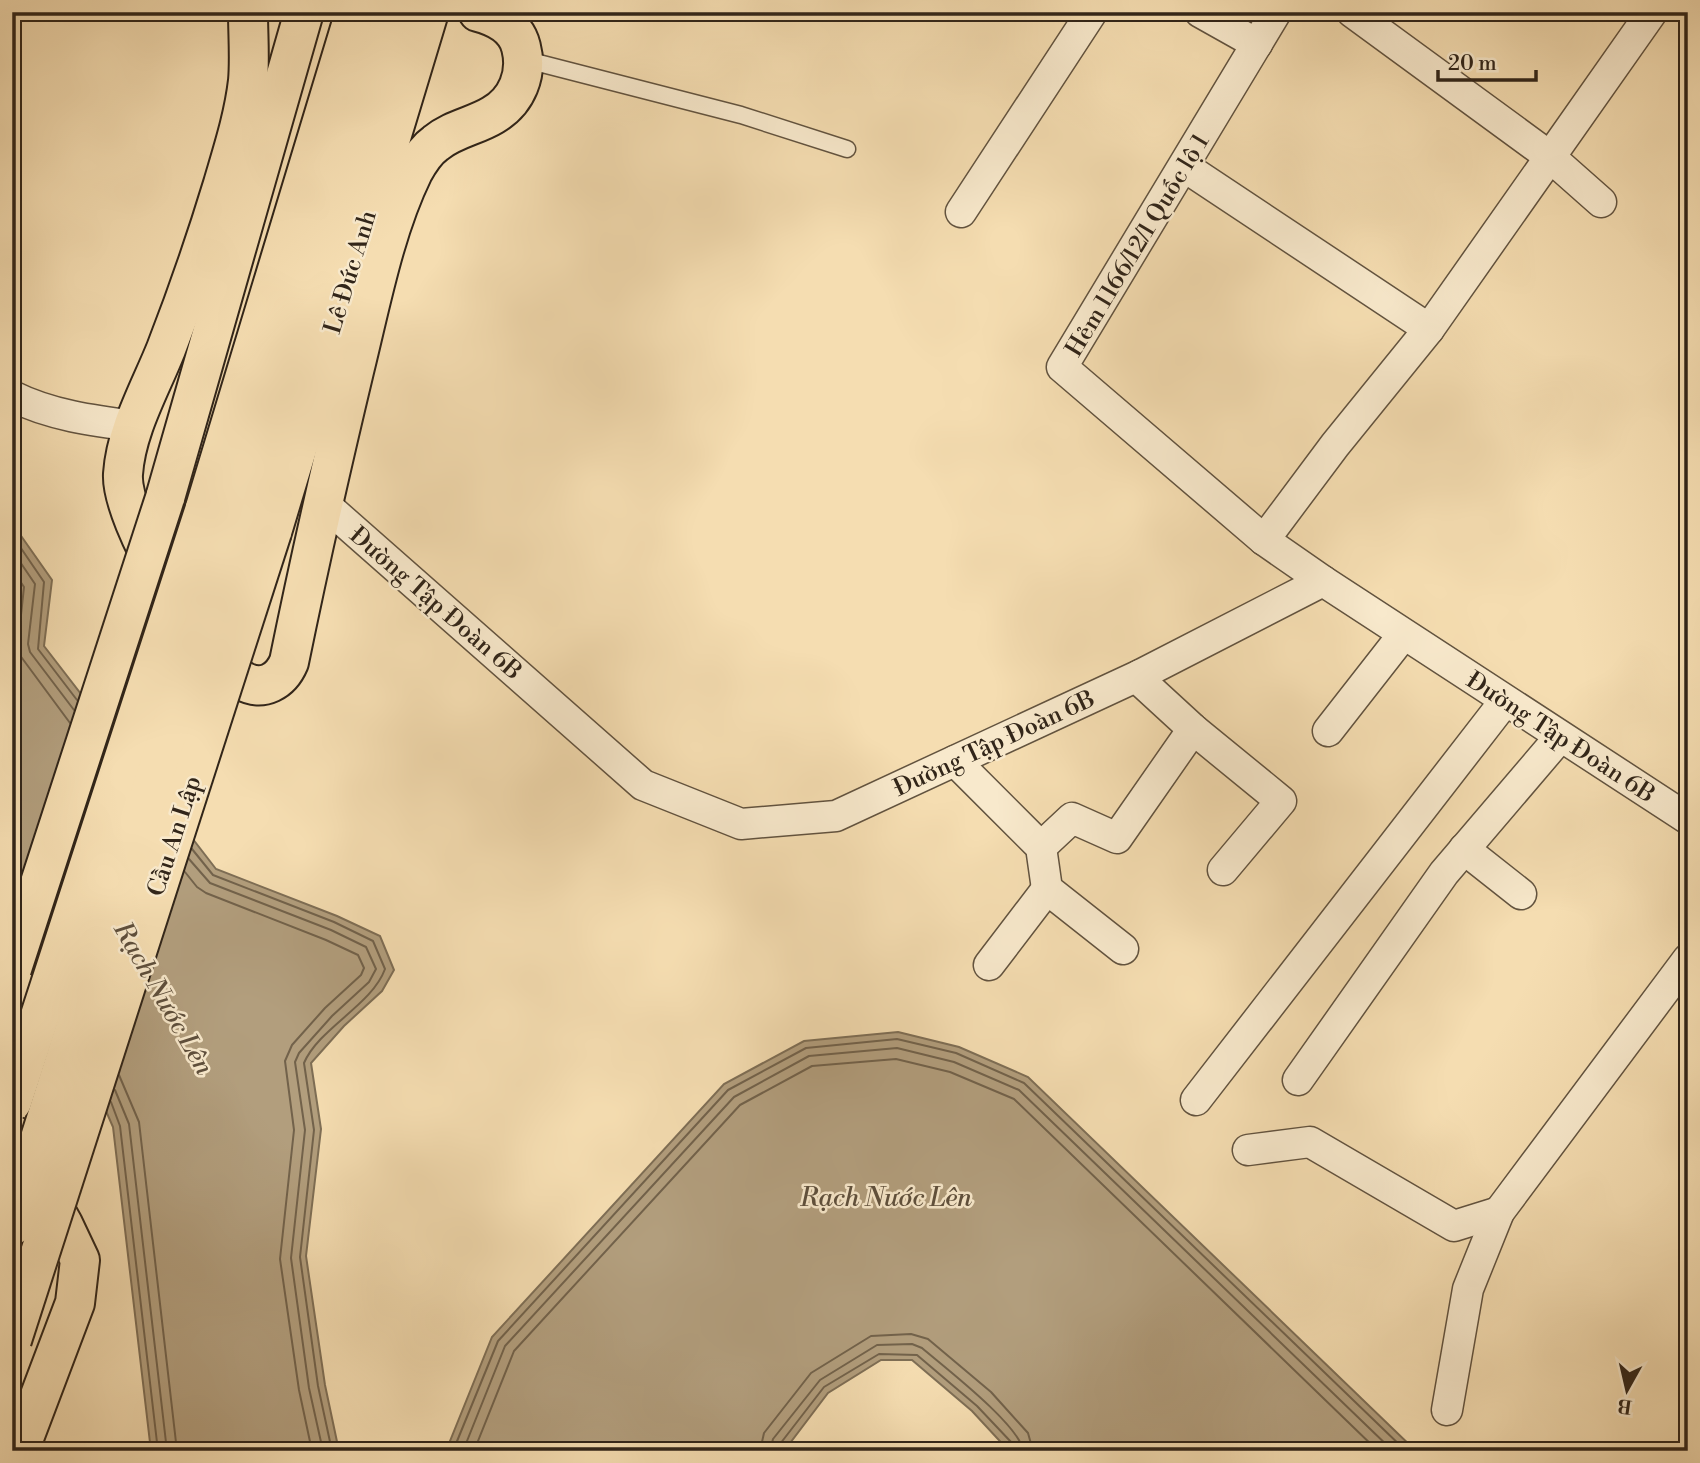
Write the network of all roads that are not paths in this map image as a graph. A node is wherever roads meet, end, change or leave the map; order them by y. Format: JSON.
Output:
{"nodes":[{"id":1,"x":248,"y":12,"type":"edge"},
{"id":2,"x":304,"y":12,"type":"edge"},
{"id":3,"x":355,"y":12,"type":"edge"},
{"id":4,"x":394,"y":12,"type":"edge"},
{"id":5,"x":429,"y":12,"type":"edge"},
{"id":6,"x":1092,"y":12,"type":"edge"},
{"id":7,"x":1200,"y":12,"type":"edge"},
{"id":8,"x":1276,"y":12,"type":"edge"},
{"id":9,"x":1352,"y":12,"type":"edge"},
{"id":10,"x":1652,"y":12,"type":"edge"},
{"id":11,"x":492,"y":13,"type":"edge"},
{"id":12,"x":1257,"y":44,"type":"junction"},
{"id":13,"x":523,"y":59,"type":"junction"},
{"id":14,"x":847,"y":149,"type":"dead end"},
{"id":15,"x":1549,"y":156,"type":"junction"},
{"id":16,"x":1185,"y":167,"type":"junction"},
{"id":17,"x":1601,"y":202,"type":"dead end"},
{"id":18,"x":961,"y":212,"type":"dead end"},
{"id":19,"x":1429,"y":329,"type":"junction"},
{"id":20,"x":12,"y":396,"type":"edge"},
{"id":21,"x":135,"y":426,"type":"junction"},
{"id":22,"x":323,"y":503,"type":"junction"},
{"id":23,"x":238,"y":521,"type":"junction"},
{"id":24,"x":1264,"y":540,"type":"junction"},
{"id":25,"x":1323,"y":581,"type":"junction"},
{"id":26,"x":1403,"y":635,"type":"junction"},
{"id":27,"x":1140,"y":675,"type":"junction"},
{"id":28,"x":1505,"y":701,"type":"junction"},
{"id":29,"x":1193,"y":729,"type":"junction"},
{"id":30,"x":1328,"y":731,"type":"dead end"},
{"id":31,"x":1560,"y":737,"type":"junction"},
{"id":32,"x":955,"y":761,"type":"junction"},
{"id":33,"x":1688,"y":818,"type":"edge"},
{"id":34,"x":1041,"y":847,"type":"junction"},
{"id":35,"x":1464,"y":849,"type":"junction"},
{"id":36,"x":1223,"y":870,"type":"dead end"},
{"id":37,"x":1047,"y":889,"type":"junction"},
{"id":38,"x":1521,"y":894,"type":"dead end"},
{"id":39,"x":1124,"y":949,"type":"dead end"},
{"id":40,"x":1688,"y":959,"type":"edge"},
{"id":41,"x":989,"y":965,"type":"dead end"},
{"id":42,"x":12,"y":969,"type":"edge"},
{"id":43,"x":1298,"y":1080,"type":"dead end"},
{"id":44,"x":1196,"y":1100,"type":"dead end"},
{"id":45,"x":12,"y":1102,"type":"edge"},
{"id":46,"x":12,"y":1134,"type":"edge"},
{"id":47,"x":1248,"y":1150,"type":"dead end"},
{"id":48,"x":1499,"y":1212,"type":"junction"},
{"id":49,"x":12,"y":1226,"type":"edge"},
{"id":50,"x":12,"y":1340,"type":"edge"},
{"id":51,"x":1447,"y":1410,"type":"dead end"},
{"id":52,"x":19,"y":1451,"type":"edge"}],
"edges":[{"from":1,"to":21,"type":"highway"},
{"from":2,"to":42,"type":"highway","bridge":true},
{"from":3,"to":23,"type":"highway"},
{"from":4,"to":23,"type":"highway","name":"Lê Đức Anh"},
{"from":5,"to":23,"type":"highway","name":"Lê Đức Anh"},
{"from":6,"to":18,"type":"street"},
{"from":7,"to":12,"type":"street"},
{"from":8,"to":12,"type":"street","name":"Hẻm 1166/12/1 Quốc lộ 1"},
{"from":9,"to":15,"type":"street"},
{"from":10,"to":15,"type":"street"},
{"from":11,"to":13,"type":"highway"},
{"from":12,"to":16,"type":"street","name":"Hẻm 1166/12/1 Quốc lộ 1"},
{"from":13,"to":14,"type":"lane"},
{"from":13,"to":22,"type":"highway"},
{"from":15,"to":17,"type":"street"},
{"from":15,"to":19,"type":"street"},
{"from":16,"to":19,"type":"street"},
{"from":16,"to":24,"type":"street","name":"Hẻm 1166/12/1 Quốc lộ 1"},
{"from":19,"to":24,"type":"street"},
{"from":20,"to":21,"type":"street"},
{"from":21,"to":22,"type":"highway"},
{"from":22,"to":32,"type":"street","name":"Đường Tập Đoàn 6B"},
{"from":23,"to":45,"type":"highway","bridge":true},
{"from":23,"to":49,"type":"highway","name":"Cầu An Lập","bridge":true},
{"from":23,"to":50,"type":"highway","name":"Cầu An Lập","bridge":true},
{"from":24,"to":25,"type":"street","name":"Hẻm 1166/12/1 Quốc lộ 1"},
{"from":25,"to":26,"type":"street","name":"Đường Tập Đoàn 6B"},
{"from":25,"to":27,"type":"street","name":"Đường Tập Đoàn 6B"},
{"from":26,"to":28,"type":"street","name":"Đường Tập Đoàn 6B"},
{"from":26,"to":30,"type":"street"},
{"from":27,"to":29,"type":"street"},
{"from":27,"to":32,"type":"street","name":"Đường Tập Đoàn 6B"},
{"from":28,"to":31,"type":"street","name":"Đường Tập Đoàn 6B"},
{"from":28,"to":44,"type":"street"},
{"from":29,"to":34,"type":"street"},
{"from":29,"to":36,"type":"street"},
{"from":31,"to":33,"type":"street","name":"Đường Tập Đoàn 6B"},
{"from":31,"to":35,"type":"street"},
{"from":32,"to":34,"type":"street"},
{"from":34,"to":37,"type":"street"},
{"from":35,"to":38,"type":"street"},
{"from":35,"to":43,"type":"street"},
{"from":37,"to":39,"type":"street"},
{"from":37,"to":41,"type":"street"},
{"from":40,"to":48,"type":"street"},
{"from":46,"to":52,"type":"highway"},
{"from":47,"to":48,"type":"street"},
{"from":48,"to":51,"type":"street"}]}
